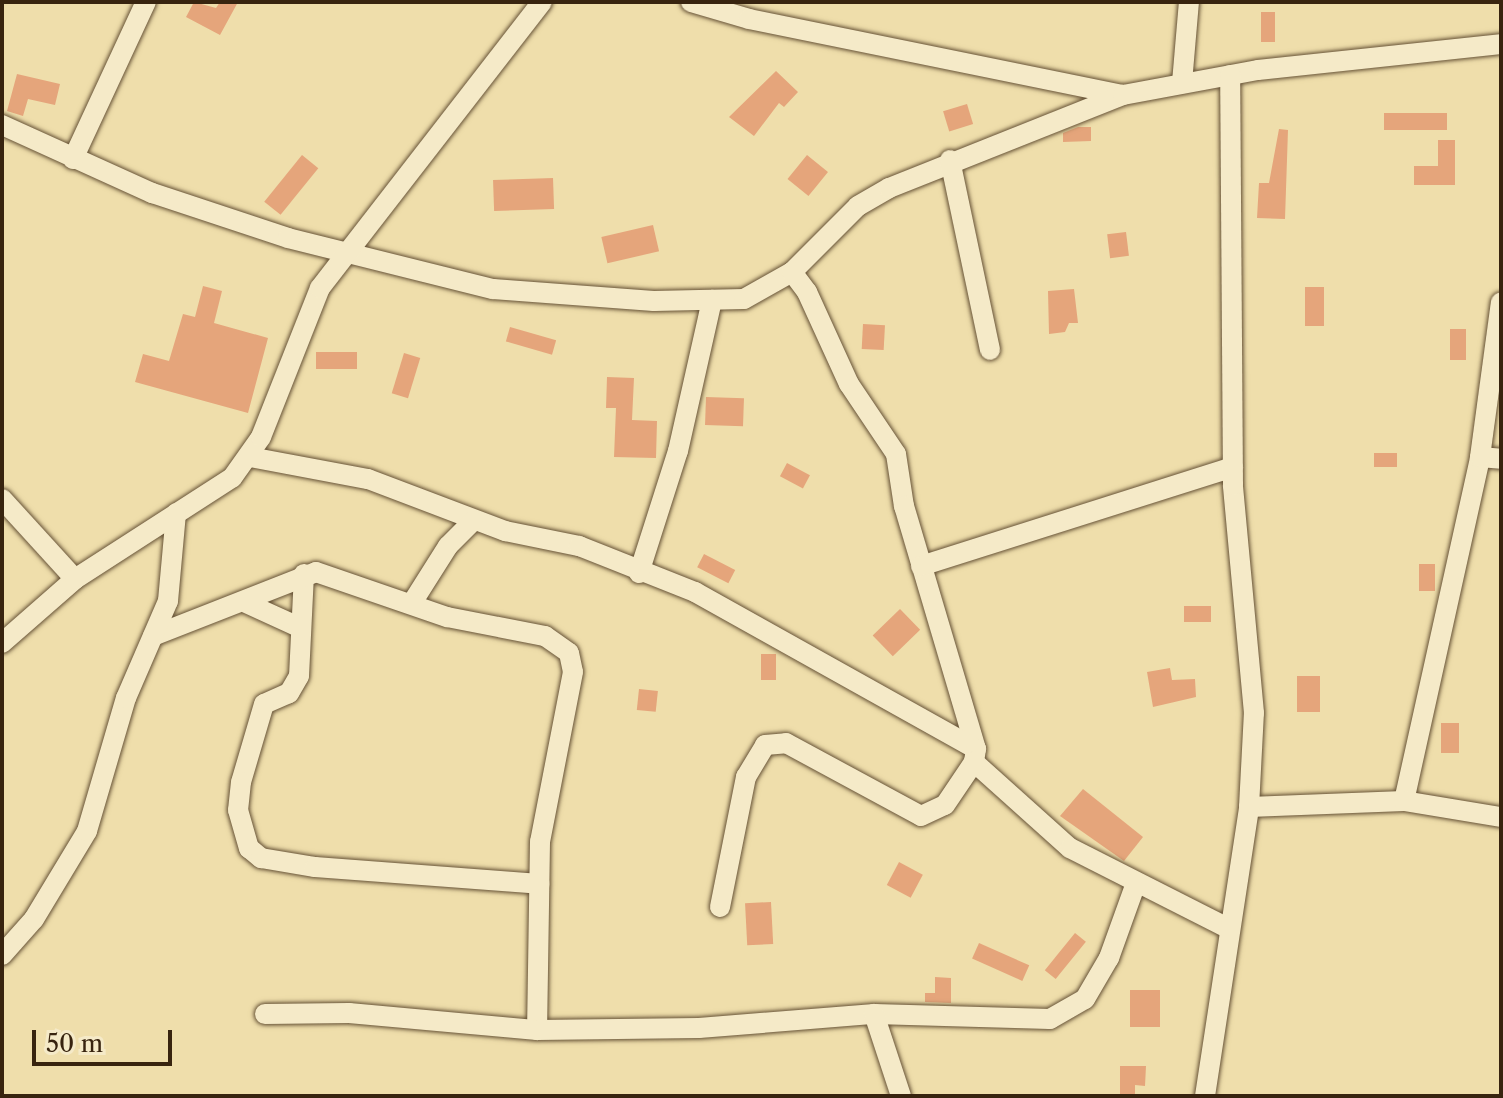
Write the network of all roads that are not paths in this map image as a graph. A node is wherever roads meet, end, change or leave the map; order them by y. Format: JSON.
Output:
{"nodes":[{"id":1,"x":146,"y":2,"type":"edge"},
{"id":2,"x":542,"y":2,"type":"edge"},
{"id":3,"x":691,"y":2,"type":"edge"},
{"id":4,"x":1189,"y":2,"type":"edge"},
{"id":5,"x":1501,"y":44,"type":"edge"},
{"id":6,"x":1230,"y":75,"type":"junction"},
{"id":7,"x":1182,"y":83,"type":"junction"},
{"id":8,"x":1123,"y":95,"type":"junction"},
{"id":9,"x":2,"y":125,"type":"edge"},
{"id":10,"x":73,"y":159,"type":"junction"},
{"id":11,"x":950,"y":160,"type":"junction"},
{"id":12,"x":344,"y":253,"type":"junction"},
{"id":13,"x":792,"y":272,"type":"junction"},
{"id":14,"x":712,"y":300,"type":"junction"},
{"id":15,"x":1501,"y":302,"type":"edge"},
{"id":16,"x":990,"y":350,"type":"dead end"},
{"id":17,"x":250,"y":457,"type":"junction"},
{"id":18,"x":1480,"y":457,"type":"junction"},
{"id":19,"x":1501,"y":459,"type":"edge"},
{"id":20,"x":1233,"y":467,"type":"junction"},
{"id":21,"x":2,"y":499,"type":"edge"},
{"id":22,"x":176,"y":513,"type":"junction"},
{"id":23,"x":473,"y":521,"type":"junction"},
{"id":24,"x":921,"y":566,"type":"junction"},
{"id":25,"x":639,"y":573,"type":"junction"},
{"id":26,"x":304,"y":574,"type":"junction"},
{"id":27,"x":75,"y":579,"type":"junction"},
{"id":28,"x":246,"y":603,"type":"junction"},
{"id":29,"x":412,"y":603,"type":"junction"},
{"id":30,"x":301,"y":628,"type":"junction"},
{"id":31,"x":153,"y":636,"type":"junction"},
{"id":32,"x":2,"y":643,"type":"edge"},
{"id":33,"x":975,"y":755,"type":"junction"},
{"id":34,"x":1404,"y":801,"type":"junction"},
{"id":35,"x":1249,"y":807,"type":"junction"},
{"id":36,"x":1501,"y":817,"type":"edge"},
{"id":37,"x":1136,"y":883,"type":"junction"},
{"id":38,"x":539,"y":884,"type":"junction"},
{"id":39,"x":720,"y":907,"type":"dead end"},
{"id":40,"x":1230,"y":929,"type":"junction"},
{"id":41,"x":2,"y":955,"type":"edge"},
{"id":42,"x":265,"y":1014,"type":"dead end"},
{"id":43,"x":874,"y":1014,"type":"junction"},
{"id":44,"x":537,"y":1030,"type":"junction"},
{"id":45,"x":901,"y":1096,"type":"edge"},
{"id":46,"x":1205,"y":1096,"type":"edge"}],
"edges":[{"from":1,"to":10,"type":"street"},
{"from":2,"to":12,"type":"street"},
{"from":3,"to":8,"type":"street"},
{"from":4,"to":7,"type":"street"},
{"from":5,"to":6,"type":"street"},
{"from":6,"to":7,"type":"street"},
{"from":6,"to":20,"type":"street"},
{"from":7,"to":8,"type":"street"},
{"from":8,"to":11,"type":"street"},
{"from":9,"to":10,"type":"street"},
{"from":10,"to":12,"type":"street"},
{"from":11,"to":13,"type":"street"},
{"from":11,"to":16,"type":"street"},
{"from":12,"to":14,"type":"street"},
{"from":12,"to":17,"type":"street"},
{"from":13,"to":14,"type":"street"},
{"from":13,"to":24,"type":"street"},
{"from":14,"to":25,"type":"street"},
{"from":15,"to":18,"type":"street"},
{"from":17,"to":22,"type":"street"},
{"from":17,"to":23,"type":"street"},
{"from":18,"to":19,"type":"street"},
{"from":18,"to":34,"type":"street"},
{"from":20,"to":24,"type":"street"},
{"from":20,"to":35,"type":"street"},
{"from":21,"to":27,"type":"street"},
{"from":22,"to":27,"type":"street"},
{"from":22,"to":31,"type":"street"},
{"from":23,"to":25,"type":"street"},
{"from":23,"to":29,"type":"street"},
{"from":24,"to":33,"type":"street"},
{"from":25,"to":33,"type":"street"},
{"from":26,"to":28,"type":"street"},
{"from":26,"to":29,"type":"street"},
{"from":26,"to":30,"type":"street"},
{"from":27,"to":32,"type":"street"},
{"from":28,"to":30,"type":"street"},
{"from":28,"to":31,"type":"street"},
{"from":29,"to":38,"type":"street"},
{"from":30,"to":38,"type":"street"},
{"from":31,"to":41,"type":"street"},
{"from":33,"to":37,"type":"street"},
{"from":33,"to":39,"type":"street"},
{"from":34,"to":35,"type":"street"},
{"from":34,"to":36,"type":"street"},
{"from":35,"to":40,"type":"street"},
{"from":37,"to":40,"type":"street"},
{"from":37,"to":43,"type":"street"},
{"from":38,"to":44,"type":"street"},
{"from":40,"to":46,"type":"street"},
{"from":42,"to":44,"type":"street"},
{"from":43,"to":44,"type":"street"},
{"from":43,"to":45,"type":"street"}]}
